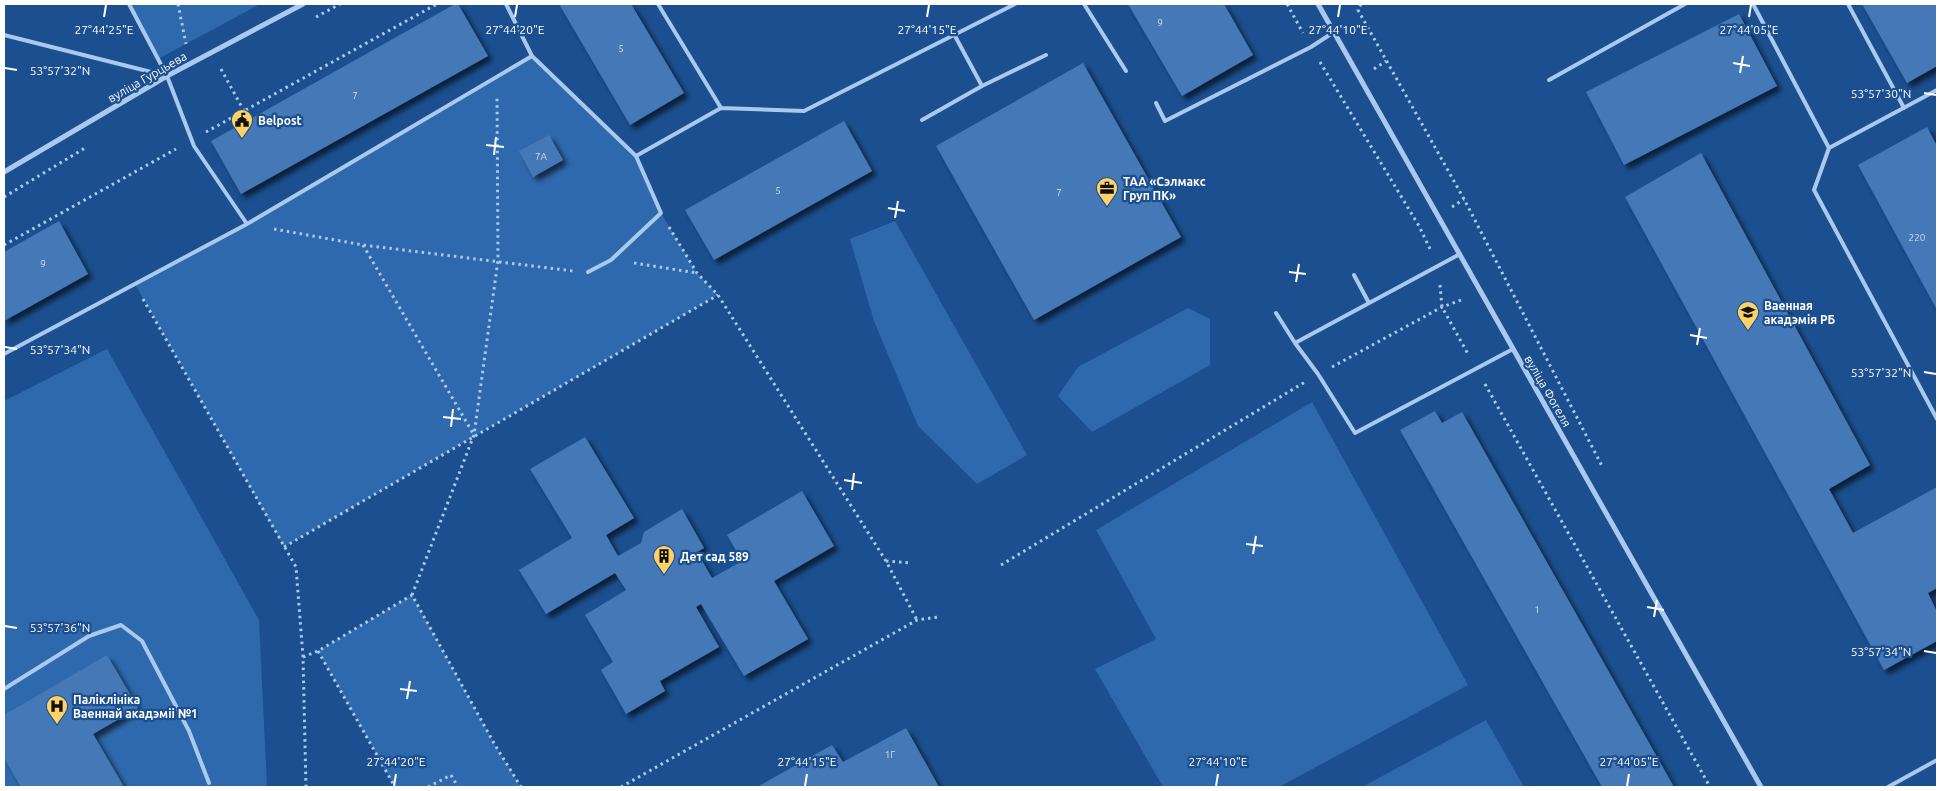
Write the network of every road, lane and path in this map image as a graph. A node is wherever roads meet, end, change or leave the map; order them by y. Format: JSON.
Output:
{"nodes":[{"id":1,"x":129,"y":4,"type":"edge"},
{"id":2,"x":178,"y":4,"type":"edge"},
{"id":3,"x":304,"y":4,"type":"edge"},
{"id":4,"x":437,"y":4,"type":"edge"},
{"id":5,"x":506,"y":4,"type":"edge"},
{"id":6,"x":658,"y":4,"type":"edge"},
{"id":7,"x":1015,"y":4,"type":"edge"},
{"id":8,"x":1084,"y":4,"type":"edge"},
{"id":9,"x":1287,"y":4,"type":"edge"},
{"id":10,"x":1318,"y":4,"type":"edge"},
{"id":11,"x":1361,"y":4,"type":"edge"},
{"id":12,"x":1685,"y":4,"type":"edge"},
{"id":13,"x":1753,"y":4,"type":"edge"},
{"id":14,"x":1848,"y":4,"type":"edge"},
{"id":15,"x":1334,"y":32,"type":"junction"},
{"id":16,"x":4,"y":35,"type":"edge"},
{"id":17,"x":954,"y":36,"type":"junction"},
{"id":18,"x":186,"y":44,"type":"dead end"},
{"id":19,"x":1311,"y":47,"type":"junction"},
{"id":20,"x":532,"y":56,"type":"junction"},
{"id":21,"x":1046,"y":56,"type":"dead end"},
{"id":22,"x":221,"y":70,"type":"dead end"},
{"id":23,"x":1126,"y":71,"type":"dead end"},
{"id":24,"x":167,"y":76,"type":"junction"},
{"id":25,"x":497,"y":78,"type":"junction"},
{"id":26,"x":1549,"y":80,"type":"dead end"},
{"id":27,"x":982,"y":86,"type":"junction"},
{"id":28,"x":1937,"y":90,"type":"edge"},
{"id":29,"x":1156,"y":103,"type":"dead end"},
{"id":30,"x":721,"y":108,"type":"junction"},
{"id":31,"x":1904,"y":108,"type":"junction"},
{"id":32,"x":244,"y":111,"type":"junction"},
{"id":33,"x":922,"y":120,"type":"dead end"},
{"id":34,"x":192,"y":140,"type":"junction"},
{"id":35,"x":1829,"y":148,"type":"junction"},
{"id":36,"x":636,"y":156,"type":"junction"},
{"id":37,"x":4,"y":172,"type":"edge"},
{"id":38,"x":661,"y":214,"type":"junction"},
{"id":39,"x":247,"y":224,"type":"junction"},
{"id":40,"x":4,"y":245,"type":"edge"},
{"id":41,"x":363,"y":245,"type":"junction"},
{"id":42,"x":1460,"y":254,"type":"junction"},
{"id":43,"x":498,"y":260,"type":"junction"},
{"id":44,"x":611,"y":260,"type":"junction"},
{"id":45,"x":1438,"y":266,"type":"junction"},
{"id":46,"x":588,"y":272,"type":"joint"},
{"id":47,"x":697,"y":273,"type":"junction"},
{"id":48,"x":1354,"y":275,"type":"dead end"},
{"id":49,"x":135,"y":284,"type":"junction"},
{"id":50,"x":718,"y":295,"type":"junction"},
{"id":51,"x":1369,"y":302,"type":"junction"},
{"id":52,"x":1442,"y":308,"type":"junction"},
{"id":53,"x":1276,"y":314,"type":"dead end"},
{"id":54,"x":1295,"y":343,"type":"junction"},
{"id":55,"x":1513,"y":349,"type":"junction"},
{"id":56,"x":4,"y":354,"type":"edge"},
{"id":57,"x":1476,"y":368,"type":"junction"},
{"id":58,"x":1318,"y":374,"type":"junction"},
{"id":59,"x":1937,"y":418,"type":"edge"},
{"id":60,"x":474,"y":435,"type":"junction"},
{"id":61,"x":1604,"y":468,"type":"dead end"},
{"id":62,"x":284,"y":547,"type":"junction"},
{"id":63,"x":886,"y":561,"type":"junction"},
{"id":64,"x":911,"y":563,"type":"dead end"},
{"id":65,"x":1001,"y":565,"type":"dead end"},
{"id":66,"x":412,"y":595,"type":"junction"},
{"id":67,"x":938,"y":617,"type":"dead end"},
{"id":68,"x":917,"y":620,"type":"junction"},
{"id":69,"x":318,"y":651,"type":"junction"},
{"id":70,"x":303,"y":657,"type":"junction"},
{"id":71,"x":4,"y":689,"type":"edge"},
{"id":72,"x":1937,"y":760,"type":"edge"},
{"id":73,"x":209,"y":784,"type":"dead end"},
{"id":74,"x":306,"y":787,"type":"edge"},
{"id":75,"x":395,"y":787,"type":"edge"},
{"id":76,"x":428,"y":787,"type":"edge"},
{"id":77,"x":458,"y":787,"type":"edge"},
{"id":78,"x":521,"y":787,"type":"edge"},
{"id":79,"x":621,"y":787,"type":"edge"},
{"id":80,"x":1710,"y":787,"type":"edge"},
{"id":81,"x":1761,"y":787,"type":"edge"},
{"id":82,"x":1888,"y":787,"type":"edge"}],
"edges":[{"from":1,"to":24,"type":"lane"},
{"from":2,"to":18,"type":"path"},
{"from":3,"to":24,"type":"street","name":"вуліца Гурцьева"},
{"from":4,"to":32,"type":"path"},
{"from":5,"to":20,"type":"lane"},
{"from":6,"to":30,"type":"lane"},
{"from":7,"to":17,"type":"lane"},
{"from":8,"to":23,"type":"lane"},
{"from":9,"to":19,"type":"path"},
{"from":10,"to":15,"type":"street","name":"вуліца Фогеля"},
{"from":11,"to":61,"type":"path"},
{"from":12,"to":26,"type":"lane"},
{"from":13,"to":35,"type":"lane"},
{"from":14,"to":31,"type":"lane"},
{"from":15,"to":19,"type":"lane"},
{"from":15,"to":42,"type":"street","name":"вуліца Фогеля"},
{"from":16,"to":24,"type":"lane"},
{"from":17,"to":27,"type":"lane"},
{"from":17,"to":30,"type":"lane"},
{"from":19,"to":29,"type":"lane"},
{"from":19,"to":45,"type":"path"},
{"from":20,"to":25,"type":"lane"},
{"from":20,"to":36,"type":"lane"},
{"from":21,"to":27,"type":"lane"},
{"from":22,"to":32,"type":"path"},
{"from":24,"to":34,"type":"lane"},
{"from":24,"to":37,"type":"street","name":"вуліца Гурцьева"},
{"from":25,"to":39,"type":"lane"},
{"from":25,"to":43,"type":"path"},
{"from":27,"to":33,"type":"lane"},
{"from":28,"to":31,"type":"lane"},
{"from":30,"to":36,"type":"lane"},
{"from":31,"to":35,"type":"lane"},
{"from":32,"to":34,"type":"path"},
{"from":34,"to":39,"type":"lane"},
{"from":34,"to":40,"type":"path"},
{"from":35,"to":59,"type":"lane"},
{"from":36,"to":38,"type":"lane"},
{"from":38,"to":44,"type":"lane"},
{"from":38,"to":47,"type":"path"},
{"from":39,"to":41,"type":"path"},
{"from":39,"to":49,"type":"lane"},
{"from":41,"to":43,"type":"path"},
{"from":41,"to":60,"type":"path"},
{"from":42,"to":45,"type":"lane"},
{"from":42,"to":55,"type":"street","name":"вуліца Фогеля"},
{"from":43,"to":46,"type":"path"},
{"from":43,"to":60,"type":"path"},
{"from":44,"to":46,"type":"lane"},
{"from":44,"to":47,"type":"path"},
{"from":45,"to":51,"type":"lane"},
{"from":45,"to":52,"type":"path"},
{"from":47,"to":50,"type":"path"},
{"from":48,"to":51,"type":"lane"},
{"from":49,"to":56,"type":"lane"},
{"from":49,"to":62,"type":"path"},
{"from":50,"to":60,"type":"path"},
{"from":50,"to":63,"type":"path"},
{"from":51,"to":54,"type":"lane"},
{"from":52,"to":57,"type":"path"},
{"from":52,"to":58,"type":"path"},
{"from":53,"to":54,"type":"lane"},
{"from":54,"to":58,"type":"lane"},
{"from":55,"to":57,"type":"lane"},
{"from":55,"to":81,"type":"street","name":"вуліца Фогеля"},
{"from":57,"to":58,"type":"lane"},
{"from":57,"to":80,"type":"path"},
{"from":58,"to":65,"type":"path"},
{"from":60,"to":62,"type":"path"},
{"from":60,"to":66,"type":"path"},
{"from":62,"to":70,"type":"path"},
{"from":63,"to":64,"type":"path"},
{"from":63,"to":68,"type":"path"},
{"from":66,"to":69,"type":"path"},
{"from":66,"to":78,"type":"path"},
{"from":67,"to":68,"type":"path"},
{"from":68,"to":79,"type":"path"},
{"from":69,"to":70,"type":"path"},
{"from":69,"to":75,"type":"path"},
{"from":70,"to":74,"type":"path"},
{"from":71,"to":73,"type":"lane"},
{"from":72,"to":82,"type":"lane"},
{"from":76,"to":77,"type":"path"}]}
